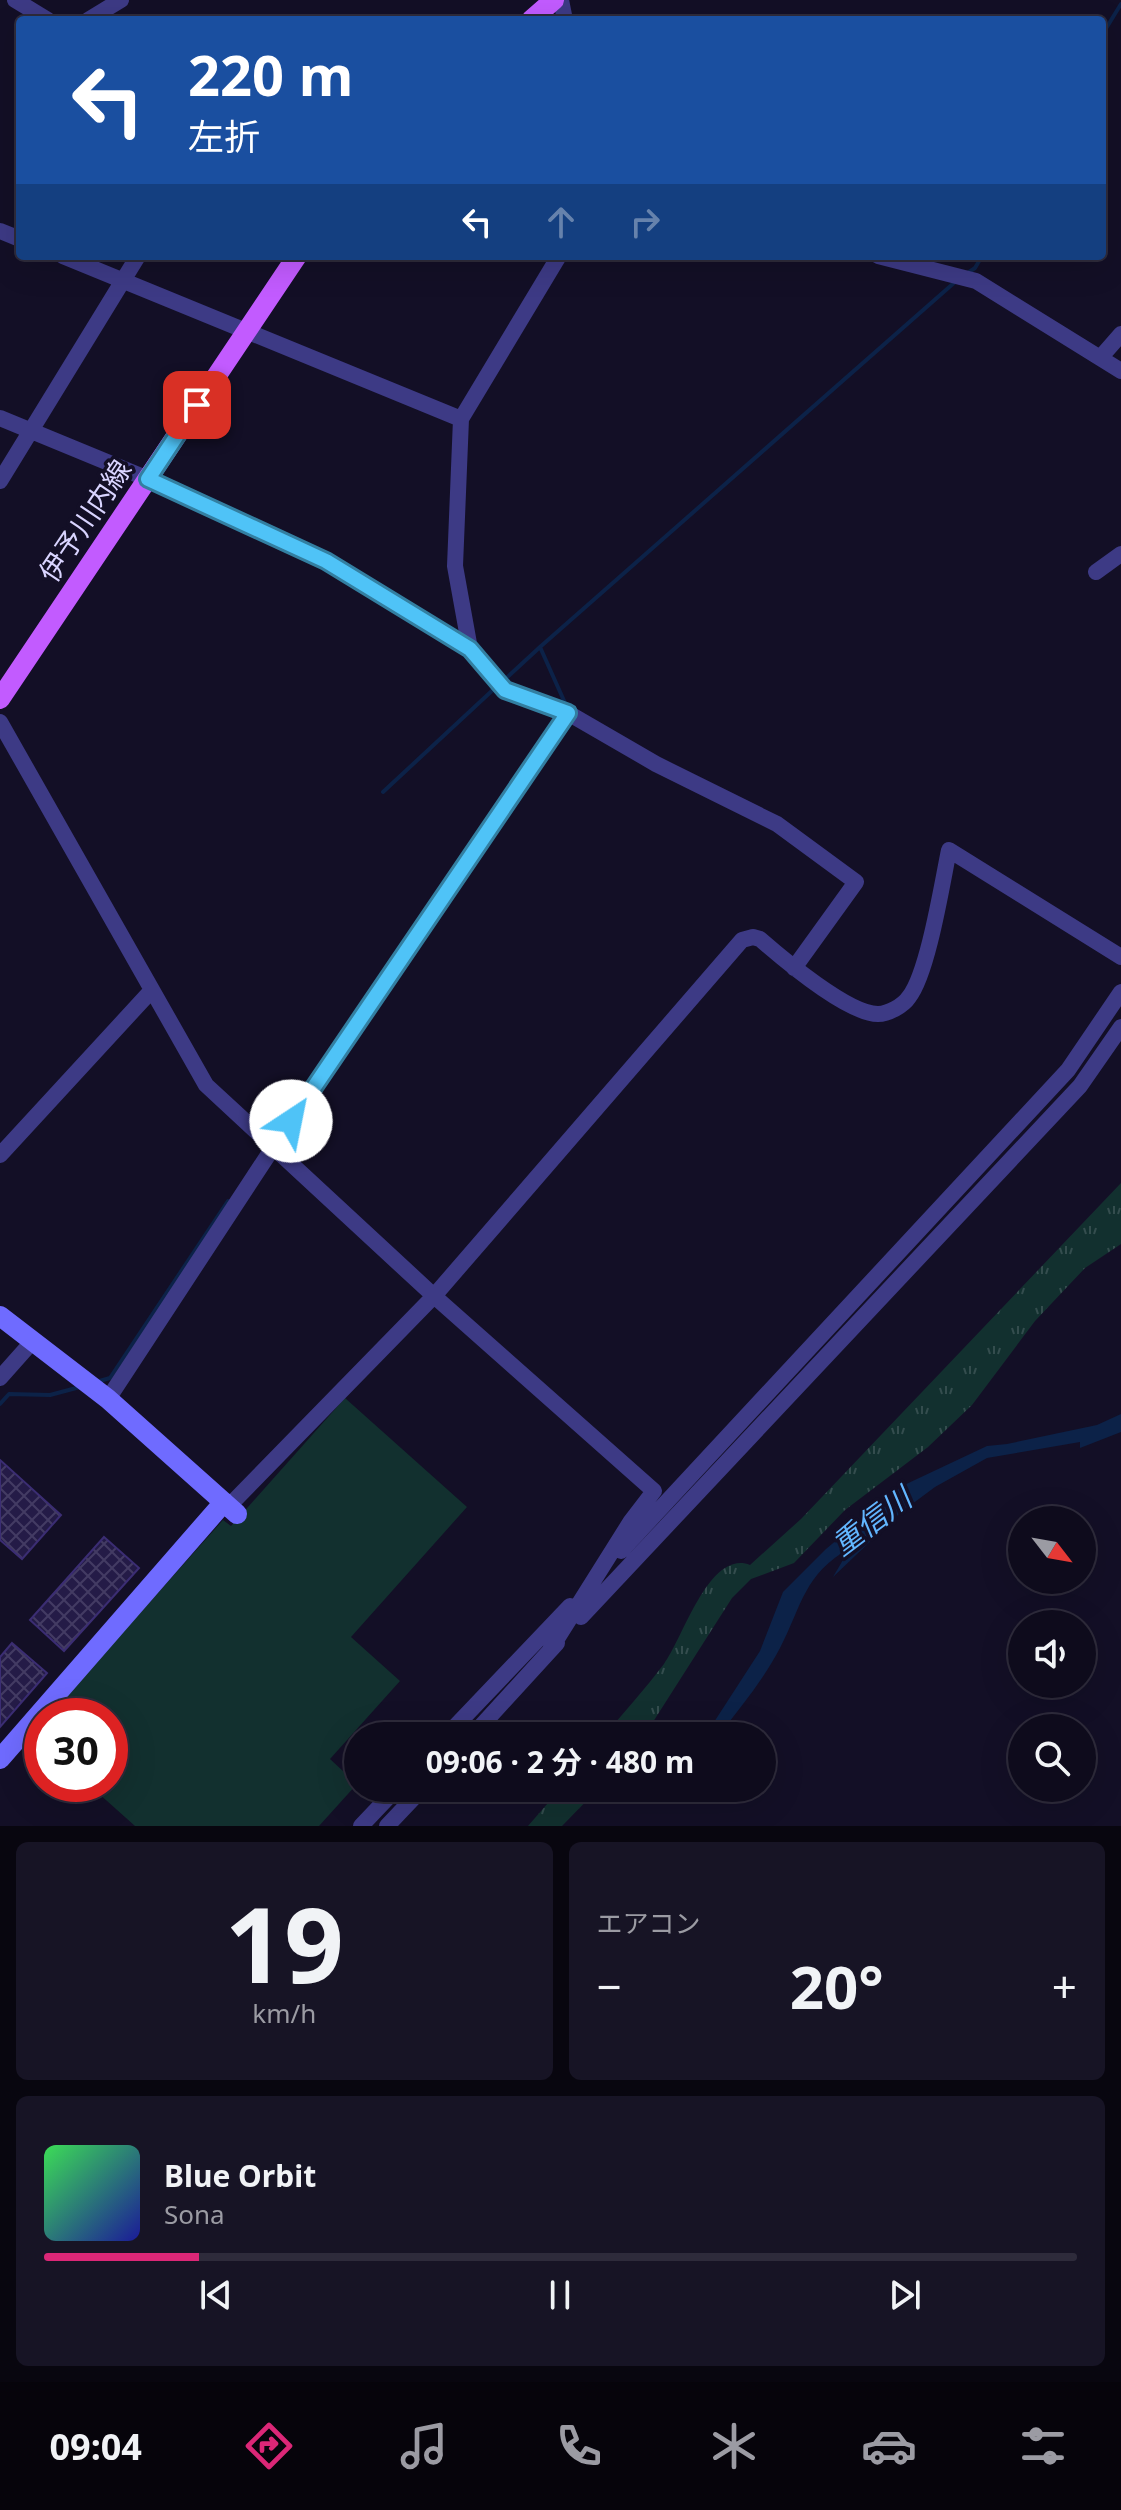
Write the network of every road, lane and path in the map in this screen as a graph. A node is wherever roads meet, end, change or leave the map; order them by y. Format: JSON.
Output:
{"nodes":[{"id":1,"x":15,"y":0,"type":"edge"},
{"id":2,"x":121,"y":0,"type":"edge"},
{"id":3,"x":554,"y":0,"type":"edge"},
{"id":4,"x":41,"y":16,"type":"edge"},
{"id":5,"x":95,"y":16,"type":"edge"},
{"id":6,"x":536,"y":16,"type":"edge"},
{"id":7,"x":73,"y":260,"type":"edge"},
{"id":8,"x":136,"y":260,"type":"edge"},
{"id":9,"x":294,"y":260,"type":"edge"},
{"id":10,"x":557,"y":260,"type":"edge"},
{"id":11,"x":894,"y":260,"type":"edge"},
{"id":12,"x":123,"y":280,"type":"junction"},
{"id":13,"x":246,"y":332,"type":"junction"},
{"id":14,"x":1121,"y":334,"type":"edge"},
{"id":15,"x":1100,"y":358,"type":"junction"},
{"id":16,"x":1121,"y":371,"type":"edge"},
{"id":17,"x":0,"y":418,"type":"edge"},
{"id":18,"x":461,"y":419,"type":"junction"},
{"id":19,"x":32,"y":431,"type":"junction"},
{"id":20,"x":148,"y":479,"type":"junction"},
{"id":21,"x":0,"y":481,"type":"edge"},
{"id":22,"x":1121,"y":554,"type":"edge"},
{"id":23,"x":1096,"y":572,"type":"dead end"},
{"id":24,"x":470,"y":649,"type":"junction"},
{"id":25,"x":0,"y":699,"type":"edge"},
{"id":26,"x":568,"y":713,"type":"junction"},
{"id":27,"x":0,"y":722,"type":"edge"},
{"id":28,"x":1121,"y":957,"type":"edge"},
{"id":29,"x":794,"y":968,"type":"junction"},
{"id":30,"x":152,"y":990,"type":"junction"},
{"id":31,"x":1121,"y":992,"type":"edge"},
{"id":32,"x":1121,"y":1027,"type":"edge"},
{"id":33,"x":274,"y":1146,"type":"junction"},
{"id":34,"x":0,"y":1155,"type":"edge"},
{"id":35,"x":434,"y":1296,"type":"junction"},
{"id":36,"x":0,"y":1316,"type":"edge"},
{"id":37,"x":32,"y":1342,"type":"junction"},
{"id":38,"x":0,"y":1378,"type":"edge"},
{"id":39,"x":108,"y":1399,"type":"junction"},
{"id":40,"x":230,"y":1507,"type":"junction"},
{"id":41,"x":599,"y":1575,"type":"junction"},
{"id":42,"x":550,"y":1650,"type":"junction"},
{"id":43,"x":459,"y":1722,"type":"edge"},
{"id":44,"x":485,"y":1722,"type":"edge"},
{"id":45,"x":0,"y":1759,"type":"edge"},
{"id":46,"x":384,"y":1802,"type":"edge"},
{"id":47,"x":410,"y":1802,"type":"edge"},
{"id":48,"x":361,"y":1826,"type":"edge"},
{"id":49,"x":387,"y":1826,"type":"edge"}],
"edges":[{"from":1,"to":4,"type":"street"},
{"from":2,"to":5,"type":"street"},
{"from":3,"to":6,"type":"main road"},
{"from":7,"to":12,"type":"street"},
{"from":8,"to":12,"type":"street"},
{"from":9,"to":13,"type":"main road","name":"伊予川内線"},
{"from":10,"to":18,"type":"street"},
{"from":11,"to":15,"type":"street"},
{"from":12,"to":13,"type":"street"},
{"from":12,"to":19,"type":"street"},
{"from":13,"to":18,"type":"street"},
{"from":13,"to":20,"type":"main road","name":"伊予川内線"},
{"from":14,"to":15,"type":"street"},
{"from":15,"to":16,"type":"street"},
{"from":17,"to":19,"type":"street"},
{"from":18,"to":24,"type":"street"},
{"from":19,"to":20,"type":"street"},
{"from":19,"to":21,"type":"street"},
{"from":20,"to":24,"type":"street"},
{"from":20,"to":25,"type":"main road","name":"伊予川内線"},
{"from":22,"to":23,"type":"street"},
{"from":24,"to":26,"type":"street"},
{"from":26,"to":29,"type":"street"},
{"from":26,"to":33,"type":"street"},
{"from":27,"to":30,"type":"street"},
{"from":28,"to":29,"type":"street"},
{"from":29,"to":35,"type":"street"},
{"from":30,"to":33,"type":"street"},
{"from":30,"to":34,"type":"street"},
{"from":31,"to":41,"type":"street"},
{"from":32,"to":42,"type":"street"},
{"from":33,"to":35,"type":"street"},
{"from":33,"to":39,"type":"street"},
{"from":35,"to":40,"type":"street"},
{"from":35,"to":41,"type":"street"},
{"from":36,"to":37,"type":"street"},
{"from":37,"to":38,"type":"street"},
{"from":37,"to":39,"type":"street"},
{"from":39,"to":40,"type":"street"},
{"from":40,"to":45,"type":"street"},
{"from":41,"to":42,"type":"street"},
{"from":41,"to":43,"type":"street"},
{"from":42,"to":44,"type":"street"},
{"from":46,"to":48,"type":"street"},
{"from":47,"to":49,"type":"street"}]}
